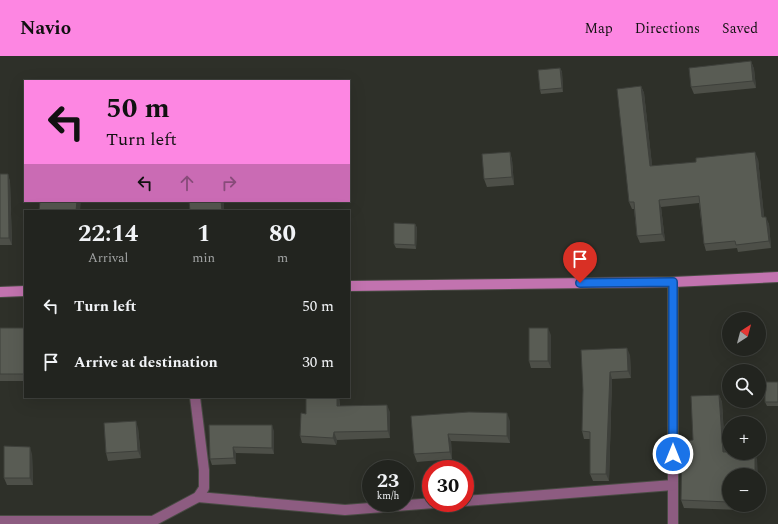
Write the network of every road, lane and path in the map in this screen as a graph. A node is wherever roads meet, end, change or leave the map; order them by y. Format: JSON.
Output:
{"nodes":[{"id":1,"x":778,"y":278,"type":"edge"},
{"id":2,"x":673,"y":282,"type":"junction"},
{"id":3,"x":350,"y":286,"type":"edge"},
{"id":4,"x":24,"y":291,"type":"edge"},
{"id":5,"x":0,"y":292,"type":"edge"},
{"id":6,"x":195,"y":398,"type":"edge"},
{"id":7,"x":673,"y":485,"type":"junction"},
{"id":8,"x":198,"y":497,"type":"junction"},
{"id":9,"x":474,"y":500,"type":"edge"},
{"id":10,"x":422,"y":504,"type":"edge"},
{"id":11,"x":0,"y":521,"type":"edge"},
{"id":12,"x":152,"y":523,"type":"edge"},
{"id":13,"x":673,"y":524,"type":"edge"}],
"edges":[{"from":1,"to":2,"type":"street"},
{"from":2,"to":3,"type":"street"},
{"from":2,"to":7,"type":"street"},
{"from":4,"to":5,"type":"street"},
{"from":6,"to":8,"type":"street"},
{"from":7,"to":9,"type":"street"},
{"from":7,"to":13,"type":"street"},
{"from":8,"to":10,"type":"street"},
{"from":8,"to":12,"type":"street"},
{"from":11,"to":12,"type":"street"}]}
